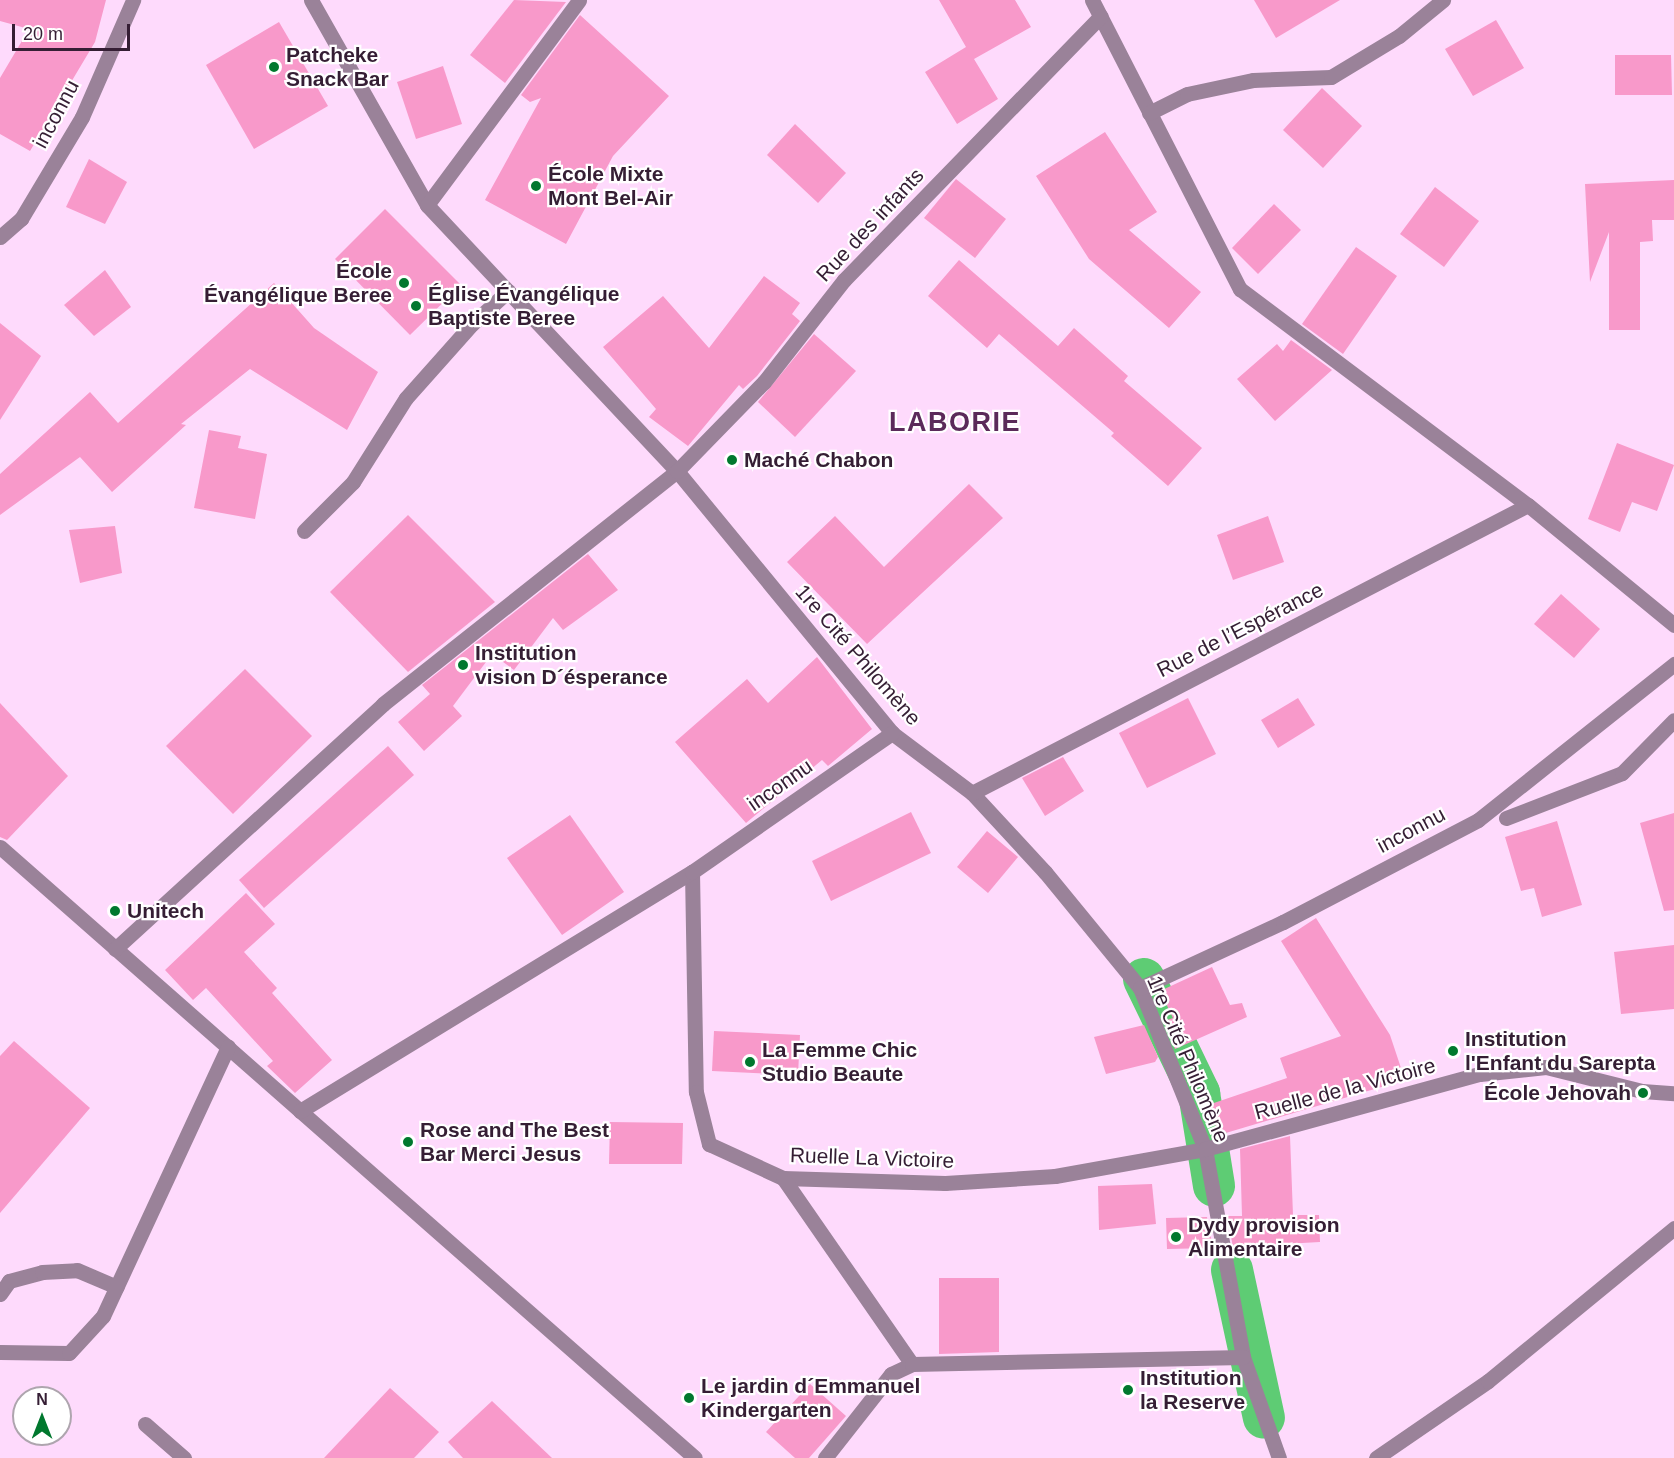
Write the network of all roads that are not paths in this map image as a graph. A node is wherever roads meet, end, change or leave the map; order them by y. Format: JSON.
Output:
{"nodes":[{"id":1,"x":133,"y":0,"type":"edge"},
{"id":2,"x":311,"y":0,"type":"edge"},
{"id":3,"x":579,"y":0,"type":"edge"},
{"id":4,"x":1092,"y":0,"type":"edge"},
{"id":5,"x":1443,"y":0,"type":"edge"},
{"id":6,"x":1101,"y":16,"type":"junction"},
{"id":7,"x":1149,"y":113,"type":"junction"},
{"id":8,"x":427,"y":205,"type":"junction"},
{"id":9,"x":0,"y":237,"type":"edge"},
{"id":10,"x":508,"y":291,"type":"junction"},
{"id":11,"x":678,"y":471,"type":"junction"},
{"id":12,"x":1528,"y":505,"type":"junction"},
{"id":13,"x":304,"y":531,"type":"dead end"},
{"id":14,"x":1674,"y":625,"type":"edge"},
{"id":15,"x":1674,"y":664,"type":"edge"},
{"id":16,"x":1674,"y":720,"type":"edge"},
{"id":17,"x":892,"y":733,"type":"junction"},
{"id":18,"x":972,"y":793,"type":"junction"},
{"id":19,"x":1506,"y":818,"type":"dead end"},
{"id":20,"x":0,"y":847,"type":"edge"},
{"id":21,"x":692,"y":872,"type":"junction"},
{"id":22,"x":115,"y":949,"type":"junction"},
{"id":23,"x":1140,"y":988,"type":"junction"},
{"id":24,"x":228,"y":1047,"type":"junction"},
{"id":25,"x":1674,"y":1093,"type":"edge"},
{"id":26,"x":300,"y":1111,"type":"junction"},
{"id":27,"x":1205,"y":1149,"type":"junction"},
{"id":28,"x":783,"y":1178,"type":"junction"},
{"id":29,"x":1674,"y":1228,"type":"edge"},
{"id":30,"x":117,"y":1287,"type":"junction"},
{"id":31,"x":0,"y":1294,"type":"edge"},
{"id":32,"x":0,"y":1353,"type":"edge"},
{"id":33,"x":1243,"y":1357,"type":"junction"},
{"id":34,"x":912,"y":1364,"type":"junction"},
{"id":35,"x":145,"y":1424,"type":"dead end"},
{"id":36,"x":184,"y":1458,"type":"edge"},
{"id":37,"x":695,"y":1458,"type":"edge"},
{"id":38,"x":825,"y":1458,"type":"edge"},
{"id":39,"x":1279,"y":1458,"type":"edge"},
{"id":40,"x":1376,"y":1458,"type":"edge"}],
"edges":[{"from":1,"to":9,"type":"street","name":"inconnu"},
{"from":2,"to":8,"type":"street","name":"1re Cité Philomène"},
{"from":3,"to":8,"type":"street"},
{"from":4,"to":6,"type":"street"},
{"from":5,"to":7,"type":"street"},
{"from":6,"to":7,"type":"street"},
{"from":6,"to":11,"type":"street","name":"Rue des infants"},
{"from":7,"to":12,"type":"street"},
{"from":8,"to":10,"type":"street","name":"1re Cité Philomène"},
{"from":10,"to":11,"type":"street","name":"1re Cité Philomène"},
{"from":10,"to":13,"type":"street"},
{"from":11,"to":17,"type":"street","name":"1re Cité Philomène"},
{"from":11,"to":22,"type":"street","name":"Rue des infants"},
{"from":12,"to":14,"type":"street"},
{"from":12,"to":18,"type":"street","name":"Rue de l’Espérance"},
{"from":15,"to":23,"type":"street","name":"inconnu"},
{"from":16,"to":19,"type":"street"},
{"from":17,"to":18,"type":"street","name":"1re Cité Philomène"},
{"from":17,"to":21,"type":"street","name":"inconnu"},
{"from":18,"to":23,"type":"street","name":"1re Cité Philomène"},
{"from":20,"to":22,"type":"street"},
{"from":21,"to":26,"type":"street","name":"inconnu"},
{"from":21,"to":28,"type":"street","name":"Ruelle La Victoire"},
{"from":22,"to":24,"type":"street"},
{"from":23,"to":27,"type":"street","name":"1re Cité Philomène"},
{"from":24,"to":26,"type":"street"},
{"from":24,"to":30,"type":"street"},
{"from":25,"to":27,"type":"street","name":"Ruelle de la Victoire"},
{"from":26,"to":37,"type":"street"},
{"from":27,"to":28,"type":"street","name":"Ruelle La Victoire"},
{"from":27,"to":33,"type":"street","name":"1re Cité Philomène"},
{"from":28,"to":34,"type":"street"},
{"from":29,"to":40,"type":"street"},
{"from":30,"to":31,"type":"street"},
{"from":30,"to":32,"type":"street"},
{"from":33,"to":34,"type":"street"},
{"from":33,"to":39,"type":"street","name":"1re Cité Philomène"},
{"from":34,"to":38,"type":"street"},
{"from":35,"to":36,"type":"street"}]}
